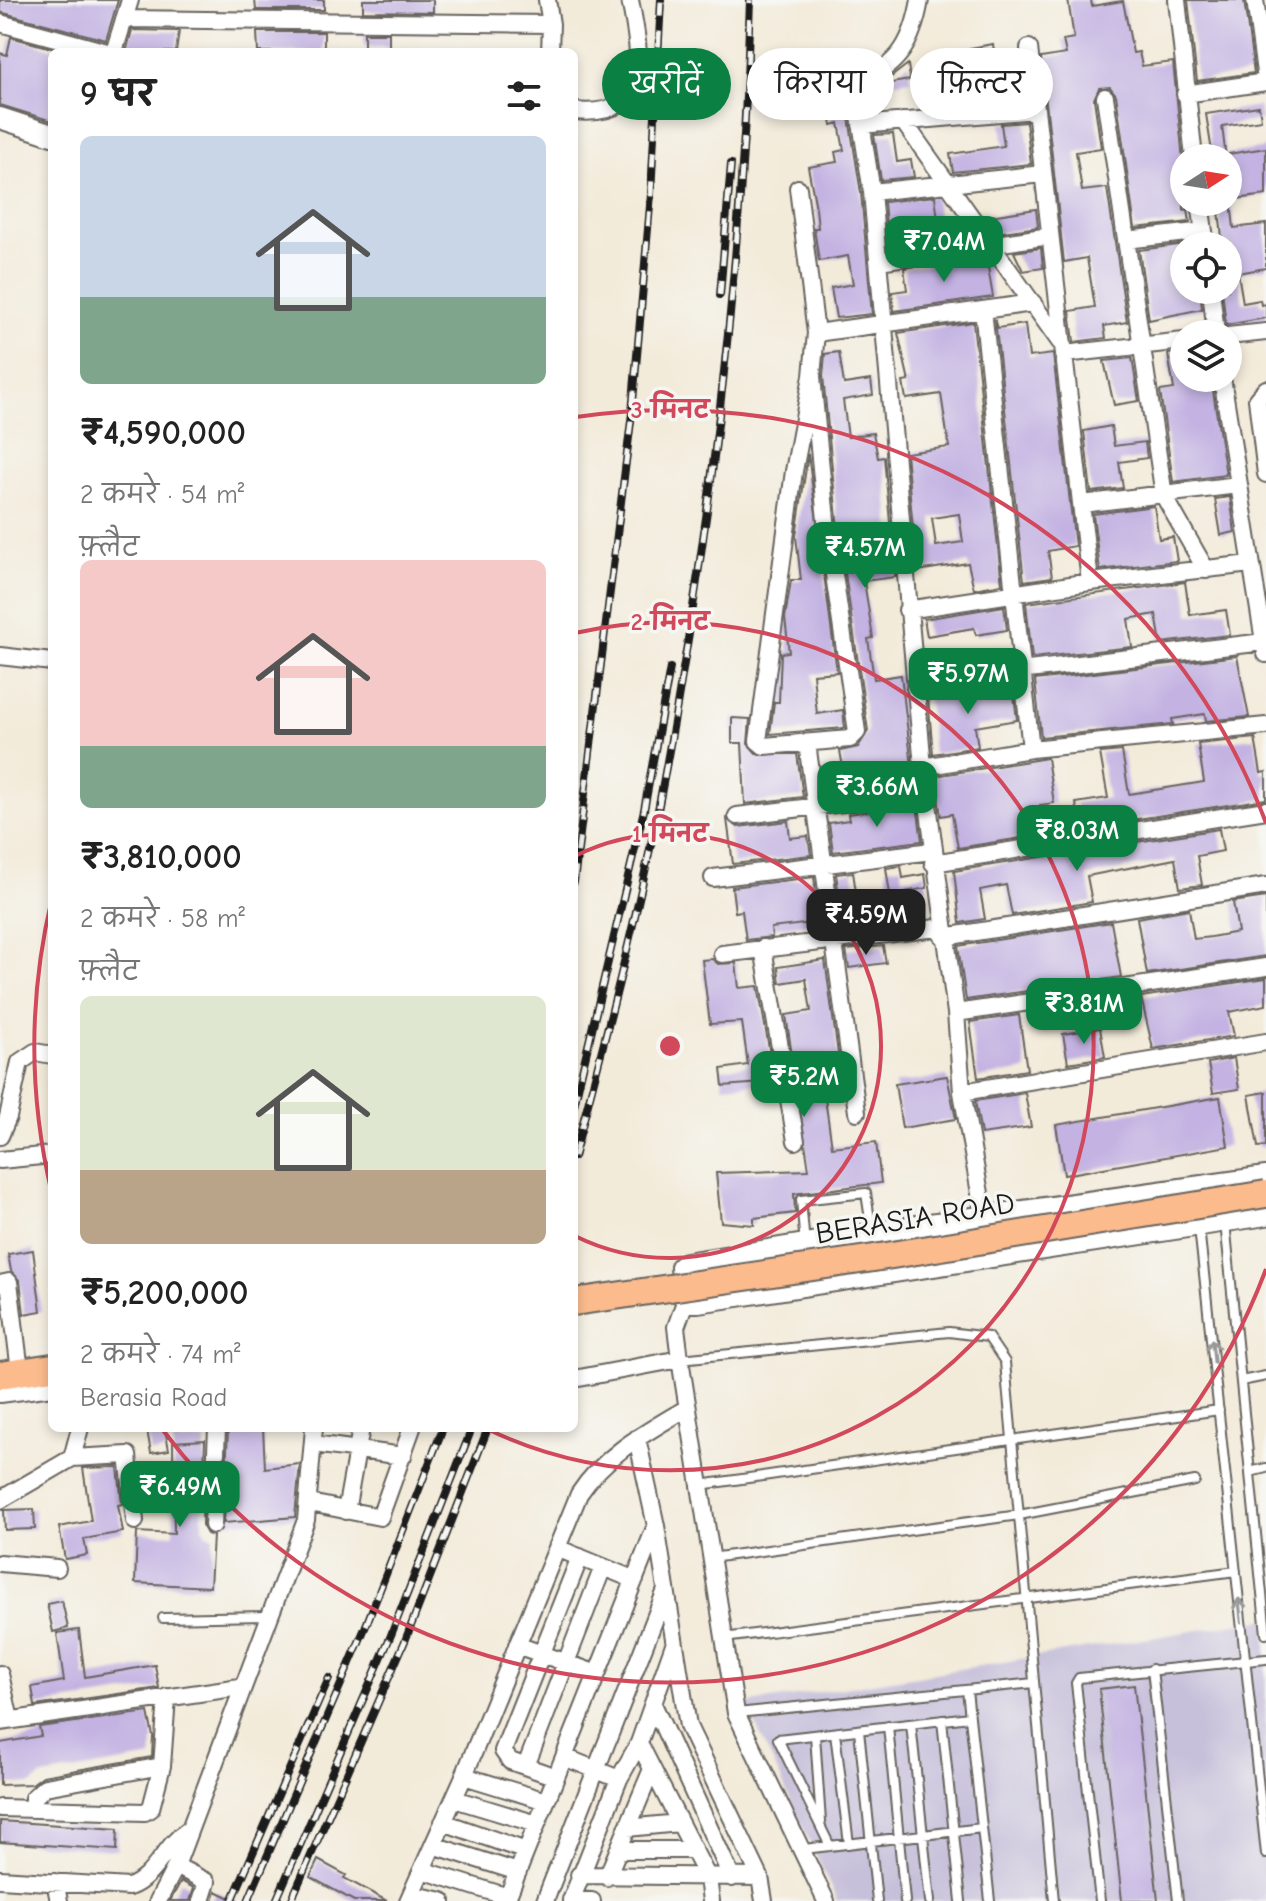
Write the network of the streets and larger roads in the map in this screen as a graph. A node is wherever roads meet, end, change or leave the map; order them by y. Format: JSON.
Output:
{"nodes":[{"id":1,"x":130,"y":0,"type":"edge"},
{"id":2,"x":547,"y":0,"type":"edge"},
{"id":3,"x":630,"y":0,"type":"edge"},
{"id":4,"x":920,"y":0,"type":"edge"},
{"id":5,"x":1177,"y":0,"type":"edge"},
{"id":6,"x":1255,"y":0,"type":"edge"},
{"id":7,"x":126,"y":19,"type":"junction"},
{"id":8,"x":0,"y":23,"type":"edge"},
{"id":9,"x":551,"y":24,"type":"junction"},
{"id":10,"x":92,"y":48,"type":"edge"},
{"id":11,"x":115,"y":48,"type":"edge"},
{"id":12,"x":550,"y":48,"type":"edge"},
{"id":13,"x":1266,"y":81,"type":"edge"},
{"id":14,"x":1185,"y":94,"type":"junction"},
{"id":15,"x":1105,"y":97,"type":"dead end"},
{"id":16,"x":578,"y":111,"type":"edge"},
{"id":17,"x":0,"y":118,"type":"edge"},
{"id":18,"x":915,"y":120,"type":"edge"},
{"id":19,"x":1037,"y":120,"type":"edge"},
{"id":20,"x":903,"y":121,"type":"junction"},
{"id":21,"x":861,"y":125,"type":"junction"},
{"id":22,"x":48,"y":134,"type":"edge"},
{"id":23,"x":1192,"y":144,"type":"edge"},
{"id":24,"x":1043,"y":174,"type":"junction"},
{"id":25,"x":949,"y":185,"type":"junction"},
{"id":26,"x":798,"y":188,"type":"dead end"},
{"id":27,"x":872,"y":192,"type":"junction"},
{"id":28,"x":1050,"y":236,"type":"junction"},
{"id":29,"x":1170,"y":239,"type":"edge"},
{"id":30,"x":1126,"y":240,"type":"junction"},
{"id":31,"x":991,"y":245,"type":"junction"},
{"id":32,"x":879,"y":261,"type":"junction"},
{"id":33,"x":1033,"y":303,"type":"junction"},
{"id":34,"x":983,"y":310,"type":"junction"},
{"id":35,"x":883,"y":324,"type":"junction"},
{"id":36,"x":1266,"y":332,"type":"edge"},
{"id":37,"x":816,"y":333,"type":"junction"},
{"id":38,"x":1242,"y":335,"type":"edge"},
{"id":39,"x":1170,"y":343,"type":"edge"},
{"id":40,"x":1142,"y":346,"type":"junction"},
{"id":41,"x":1063,"y":349,"type":"junction"},
{"id":42,"x":812,"y":376,"type":"junction"},
{"id":43,"x":1266,"y":389,"type":"edge"},
{"id":44,"x":1224,"y":392,"type":"edge"},
{"id":45,"x":1266,"y":474,"type":"edge"},
{"id":46,"x":1238,"y":485,"type":"junction"},
{"id":47,"x":1164,"y":496,"type":"junction"},
{"id":48,"x":1082,"y":504,"type":"junction"},
{"id":49,"x":1251,"y":564,"type":"junction"},
{"id":50,"x":1206,"y":570,"type":"junction"},
{"id":51,"x":1260,"y":580,"type":"edge"},
{"id":52,"x":1090,"y":582,"type":"junction"},
{"id":53,"x":1014,"y":593,"type":"junction"},
{"id":54,"x":907,"y":610,"type":"junction"},
{"id":55,"x":1265,"y":648,"type":"edge"},
{"id":56,"x":0,"y":656,"type":"edge"},
{"id":57,"x":48,"y":662,"type":"edge"},
{"id":58,"x":1020,"y":671,"type":"junction"},
{"id":59,"x":915,"y":688,"type":"junction"},
{"id":60,"x":1266,"y":726,"type":"edge"},
{"id":61,"x":807,"y":743,"type":"junction"},
{"id":62,"x":1031,"y":749,"type":"junction"},
{"id":63,"x":923,"y":767,"type":"junction"},
{"id":64,"x":926,"y":793,"type":"junction"},
{"id":65,"x":816,"y":806,"type":"junction"},
{"id":66,"x":1266,"y":810,"type":"edge"},
{"id":67,"x":737,"y":816,"type":"dead end"},
{"id":68,"x":933,"y":857,"type":"junction"},
{"id":69,"x":824,"y":863,"type":"junction"},
{"id":70,"x":713,"y":878,"type":"dead end"},
{"id":71,"x":1266,"y":886,"type":"edge"},
{"id":72,"x":944,"y":937,"type":"junction"},
{"id":73,"x":835,"y":939,"type":"junction"},
{"id":74,"x":763,"y":948,"type":"junction"},
{"id":75,"x":722,"y":954,"type":"dead end"},
{"id":76,"x":1266,"y":967,"type":"edge"},
{"id":77,"x":956,"y":1013,"type":"junction"},
{"id":78,"x":1266,"y":1042,"type":"edge"},
{"id":79,"x":48,"y":1054,"type":"edge"},
{"id":80,"x":962,"y":1092,"type":"junction"},
{"id":81,"x":857,"y":1112,"type":"dead end"},
{"id":82,"x":1,"y":1127,"type":"edge"},
{"id":83,"x":796,"y":1141,"type":"dead end"},
{"id":84,"x":48,"y":1155,"type":"edge"},
{"id":85,"x":0,"y":1160,"type":"edge"},
{"id":86,"x":1266,"y":1177,"type":"edge"},
{"id":87,"x":1266,"y":1194,"type":"edge"},
{"id":88,"x":1266,"y":1215,"type":"edge"},
{"id":89,"x":984,"y":1216,"type":"junction"},
{"id":90,"x":0,"y":1284,"type":"edge"},
{"id":91,"x":686,"y":1299,"type":"junction"},
{"id":92,"x":578,"y":1301,"type":"edge"},
{"id":93,"x":680,"y":1359,"type":"junction"},
{"id":94,"x":48,"y":1360,"type":"edge"},
{"id":95,"x":48,"y":1367,"type":"edge"},
{"id":96,"x":6,"y":1368,"type":"edge"},
{"id":97,"x":578,"y":1378,"type":"edge"},
{"id":98,"x":48,"y":1386,"type":"edge"},
{"id":99,"x":0,"y":1392,"type":"edge"},
{"id":100,"x":687,"y":1408,"type":"junction"},
{"id":101,"x":79,"y":1432,"type":"edge"},
{"id":102,"x":217,"y":1432,"type":"edge"},
{"id":103,"x":360,"y":1432,"type":"edge"},
{"id":104,"x":411,"y":1432,"type":"edge"},
{"id":105,"x":314,"y":1436,"type":"edge"},
{"id":106,"x":637,"y":1438,"type":"junction"},
{"id":107,"x":357,"y":1450,"type":"junction"},
{"id":108,"x":403,"y":1456,"type":"junction"},
{"id":109,"x":72,"y":1458,"type":"junction"},
{"id":110,"x":0,"y":1500,"type":"edge"},
{"id":111,"x":310,"y":1503,"type":"junction"},
{"id":112,"x":346,"y":1511,"type":"junction"},
{"id":113,"x":135,"y":1521,"type":"dead end"},
{"id":114,"x":213,"y":1525,"type":"dead end"},
{"id":115,"x":656,"y":1526,"type":"junction"},
{"id":116,"x":557,"y":1548,"type":"junction"},
{"id":117,"x":580,"y":1557,"type":"junction"},
{"id":118,"x":0,"y":1563,"type":"edge"},
{"id":119,"x":603,"y":1567,"type":"junction"},
{"id":120,"x":57,"y":1568,"type":"dead end"},
{"id":121,"x":635,"y":1580,"type":"junction"},
{"id":122,"x":667,"y":1588,"type":"junction"},
{"id":123,"x":675,"y":1644,"type":"junction"},
{"id":124,"x":517,"y":1645,"type":"junction"},
{"id":125,"x":541,"y":1654,"type":"junction"},
{"id":126,"x":566,"y":1663,"type":"junction"},
{"id":127,"x":0,"y":1674,"type":"edge"},
{"id":128,"x":597,"y":1674,"type":"junction"},
{"id":129,"x":240,"y":1687,"type":"junction"},
{"id":130,"x":167,"y":1697,"type":"junction"},
{"id":131,"x":653,"y":1704,"type":"junction"},
{"id":132,"x":5,"y":1721,"type":"edge"},
{"id":133,"x":639,"y":1743,"type":"junction"},
{"id":134,"x":564,"y":1757,"type":"junction"},
{"id":135,"x":162,"y":1766,"type":"junction"},
{"id":136,"x":526,"y":1766,"type":"junction"},
{"id":137,"x":652,"y":1769,"type":"junction"},
{"id":138,"x":597,"y":1771,"type":"junction"},
{"id":139,"x":464,"y":1776,"type":"junction"},
{"id":140,"x":556,"y":1777,"type":"junction"},
{"id":141,"x":619,"y":1779,"type":"junction"},
{"id":142,"x":454,"y":1799,"type":"junction"},
{"id":143,"x":546,"y":1801,"type":"junction"},
{"id":144,"x":668,"y":1801,"type":"junction"},
{"id":145,"x":637,"y":1804,"type":"junction"},
{"id":146,"x":0,"y":1808,"type":"edge"},
{"id":147,"x":33,"y":1809,"type":"junction"},
{"id":148,"x":443,"y":1822,"type":"junction"},
{"id":149,"x":679,"y":1823,"type":"junction"},
{"id":150,"x":537,"y":1824,"type":"junction"},
{"id":151,"x":627,"y":1828,"type":"junction"},
{"id":152,"x":188,"y":1830,"type":"junction"},
{"id":153,"x":433,"y":1845,"type":"junction"},
{"id":154,"x":618,"y":1850,"type":"junction"},
{"id":155,"x":693,"y":1850,"type":"junction"},
{"id":156,"x":526,"y":1851,"type":"junction"},
{"id":157,"x":176,"y":1866,"type":"junction"},
{"id":158,"x":422,"y":1870,"type":"junction"},
{"id":159,"x":518,"y":1872,"type":"junction"},
{"id":160,"x":579,"y":1875,"type":"junction"},
{"id":161,"x":607,"y":1877,"type":"junction"},
{"id":162,"x":760,"y":1877,"type":"junction"},
{"id":163,"x":708,"y":1878,"type":"junction"},
{"id":164,"x":732,"y":1878,"type":"junction"},
{"id":165,"x":0,"y":1879,"type":"edge"},
{"id":166,"x":55,"y":1882,"type":"junction"},
{"id":167,"x":410,"y":1897,"type":"edge"},
{"id":168,"x":507,"y":1899,"type":"edge"},
{"id":169,"x":59,"y":1901,"type":"edge"},
{"id":170,"x":158,"y":1901,"type":"edge"},
{"id":171,"x":201,"y":1901,"type":"edge"},
{"id":172,"x":442,"y":1901,"type":"edge"},
{"id":173,"x":545,"y":1901,"type":"edge"},
{"id":174,"x":571,"y":1901,"type":"edge"},
{"id":175,"x":592,"y":1901,"type":"edge"},
{"id":176,"x":711,"y":1901,"type":"edge"},
{"id":177,"x":764,"y":1901,"type":"edge"},
{"id":178,"x":826,"y":1901,"type":"edge"}],
"edges":[{"from":1,"to":7,"type":"street"},
{"from":2,"to":9,"type":"street"},
{"from":3,"to":16,"type":"street"},
{"from":4,"to":21,"type":"street"},
{"from":5,"to":14,"type":"street"},
{"from":6,"to":13,"type":"street"},
{"from":7,"to":9,"type":"street"},
{"from":7,"to":11,"type":"street"},
{"from":8,"to":10,"type":"street"},
{"from":9,"to":12,"type":"street"},
{"from":13,"to":14,"type":"street"},
{"from":14,"to":23,"type":"street"},
{"from":15,"to":30,"type":"street"},
{"from":17,"to":22,"type":"street"},
{"from":18,"to":20,"type":"street"},
{"from":19,"to":24,"type":"street"},
{"from":20,"to":21,"type":"street"},
{"from":20,"to":25,"type":"street"},
{"from":21,"to":27,"type":"street"},
{"from":24,"to":25,"type":"street"},
{"from":24,"to":28,"type":"street"},
{"from":25,"to":27,"type":"street"},
{"from":25,"to":31,"type":"street"},
{"from":26,"to":37,"type":"street"},
{"from":27,"to":32,"type":"street"},
{"from":28,"to":31,"type":"street"},
{"from":28,"to":41,"type":"street"},
{"from":29,"to":30,"type":"street"},
{"from":30,"to":40,"type":"street"},
{"from":31,"to":32,"type":"street"},
{"from":31,"to":33,"type":"street"},
{"from":32,"to":35,"type":"street"},
{"from":33,"to":34,"type":"street"},
{"from":33,"to":41,"type":"street"},
{"from":34,"to":35,"type":"street"},
{"from":34,"to":53,"type":"street"},
{"from":35,"to":37,"type":"street"},
{"from":35,"to":54,"type":"street"},
{"from":36,"to":38,"type":"street"},
{"from":37,"to":42,"type":"street"},
{"from":39,"to":40,"type":"street"},
{"from":40,"to":41,"type":"street"},
{"from":40,"to":47,"type":"street"},
{"from":41,"to":48,"type":"street"},
{"from":42,"to":61,"type":"street"},
{"from":42,"to":61,"type":"street"},
{"from":43,"to":45,"type":"street"},
{"from":44,"to":46,"type":"street"},
{"from":46,"to":47,"type":"street"},
{"from":46,"to":49,"type":"street"},
{"from":47,"to":48,"type":"street"},
{"from":47,"to":50,"type":"street"},
{"from":48,"to":52,"type":"street"},
{"from":49,"to":50,"type":"street"},
{"from":49,"to":51,"type":"street"},
{"from":50,"to":52,"type":"street"},
{"from":51,"to":55,"type":"street"},
{"from":52,"to":53,"type":"street"},
{"from":53,"to":54,"type":"street"},
{"from":53,"to":58,"type":"street"},
{"from":54,"to":59,"type":"street"},
{"from":55,"to":58,"type":"street"},
{"from":56,"to":57,"type":"street"},
{"from":58,"to":59,"type":"street"},
{"from":58,"to":62,"type":"street"},
{"from":59,"to":63,"type":"street"},
{"from":60,"to":62,"type":"street"},
{"from":61,"to":65,"type":"street"},
{"from":62,"to":63,"type":"street"},
{"from":63,"to":64,"type":"street"},
{"from":64,"to":65,"type":"street"},
{"from":64,"to":68,"type":"street"},
{"from":65,"to":67,"type":"street"},
{"from":65,"to":69,"type":"street"},
{"from":66,"to":68,"type":"street"},
{"from":68,"to":69,"type":"street"},
{"from":68,"to":72,"type":"street"},
{"from":69,"to":70,"type":"street"},
{"from":69,"to":73,"type":"street"},
{"from":71,"to":72,"type":"street"},
{"from":72,"to":73,"type":"street"},
{"from":72,"to":77,"type":"street"},
{"from":73,"to":74,"type":"street"},
{"from":73,"to":81,"type":"street"},
{"from":74,"to":75,"type":"street"},
{"from":74,"to":83,"type":"street"},
{"from":76,"to":77,"type":"street"},
{"from":77,"to":80,"type":"street"},
{"from":78,"to":80,"type":"street"},
{"from":79,"to":82,"type":"street"},
{"from":80,"to":89,"type":"street"},
{"from":84,"to":85,"type":"street"},
{"from":86,"to":89,"type":"street"},
{"from":87,"to":92,"type":"main road","name":"BERASIA ROAD","bridge":true},
{"from":88,"to":91,"type":"street"},
{"from":89,"to":91,"type":"street"},
{"from":90,"to":96,"type":"street"},
{"from":91,"to":93,"type":"street"},
{"from":93,"to":97,"type":"street"},
{"from":93,"to":100,"type":"street"},
{"from":94,"to":96,"type":"street"},
{"from":95,"to":96,"type":"main road"},
{"from":98,"to":99,"type":"street"},
{"from":100,"to":106,"type":"street"},
{"from":100,"to":178,"type":"street"},
{"from":101,"to":109,"type":"street"},
{"from":102,"to":114,"type":"street"},
{"from":103,"to":107,"type":"street"},
{"from":104,"to":108,"type":"street"},
{"from":105,"to":107,"type":"street"},
{"from":105,"to":111,"type":"street"},
{"from":106,"to":115,"type":"street"},
{"from":106,"to":116,"type":"street"},
{"from":107,"to":108,"type":"street"},
{"from":107,"to":112,"type":"street"},
{"from":108,"to":112,"type":"street"},
{"from":109,"to":110,"type":"street"},
{"from":109,"to":113,"type":"street"},
{"from":111,"to":112,"type":"street"},
{"from":111,"to":129,"type":"street"},
{"from":115,"to":121,"type":"street"},
{"from":115,"to":122,"type":"street"},
{"from":116,"to":117,"type":"street"},
{"from":116,"to":124,"type":"street"},
{"from":117,"to":119,"type":"street"},
{"from":117,"to":125,"type":"street"},
{"from":118,"to":120,"type":"street"},
{"from":119,"to":121,"type":"street"},
{"from":119,"to":126,"type":"street"},
{"from":121,"to":128,"type":"street"},
{"from":122,"to":123,"type":"street"},
{"from":122,"to":138,"type":"street"},
{"from":123,"to":131,"type":"street"},
{"from":123,"to":162,"type":"street"},
{"from":124,"to":125,"type":"street"},
{"from":124,"to":139,"type":"street"},
{"from":125,"to":126,"type":"street"},
{"from":125,"to":136,"type":"street"},
{"from":126,"to":128,"type":"street"},
{"from":126,"to":136,"type":"street"},
{"from":127,"to":132,"type":"street"},
{"from":128,"to":134,"type":"street"},
{"from":129,"to":130,"type":"street"},
{"from":129,"to":152,"type":"street"},
{"from":130,"to":132,"type":"street"},
{"from":130,"to":135,"type":"street"},
{"from":131,"to":133,"type":"street"},
{"from":131,"to":164,"type":"street"},
{"from":133,"to":137,"type":"street"},
{"from":133,"to":141,"type":"street"},
{"from":134,"to":138,"type":"street"},
{"from":134,"to":140,"type":"street"},
{"from":135,"to":147,"type":"street"},
{"from":135,"to":147,"type":"street"},
{"from":136,"to":140,"type":"street"},
{"from":137,"to":144,"type":"street"},
{"from":137,"to":145,"type":"street"},
{"from":138,"to":141,"type":"street"},
{"from":138,"to":173,"type":"street"},
{"from":139,"to":142,"type":"street"},
{"from":139,"to":143,"type":"street"},
{"from":140,"to":143,"type":"street"},
{"from":141,"to":160,"type":"street"},
{"from":142,"to":148,"type":"street"},
{"from":142,"to":150,"type":"street"},
{"from":143,"to":150,"type":"street"},
{"from":144,"to":145,"type":"street"},
{"from":144,"to":149,"type":"street"},
{"from":145,"to":151,"type":"street"},
{"from":146,"to":147,"type":"street"},
{"from":148,"to":153,"type":"street"},
{"from":148,"to":156,"type":"street"},
{"from":149,"to":151,"type":"street"},
{"from":149,"to":155,"type":"street"},
{"from":150,"to":156,"type":"street"},
{"from":151,"to":154,"type":"street"},
{"from":152,"to":157,"type":"street"},
{"from":152,"to":166,"type":"street"},
{"from":153,"to":158,"type":"street"},
{"from":153,"to":159,"type":"street"},
{"from":154,"to":155,"type":"street"},
{"from":154,"to":161,"type":"street"},
{"from":155,"to":163,"type":"street"},
{"from":156,"to":159,"type":"street"},
{"from":157,"to":170,"type":"street"},
{"from":157,"to":171,"type":"street"},
{"from":158,"to":167,"type":"street"},
{"from":158,"to":168,"type":"street"},
{"from":159,"to":168,"type":"street"},
{"from":160,"to":161,"type":"street"},
{"from":160,"to":174,"type":"street"},
{"from":161,"to":163,"type":"street"},
{"from":162,"to":164,"type":"street"},
{"from":162,"to":177,"type":"street"},
{"from":163,"to":164,"type":"street"},
{"from":163,"to":176,"type":"street"},
{"from":165,"to":166,"type":"street"},
{"from":166,"to":169,"type":"street"},
{"from":167,"to":172,"type":"street"},
{"from":174,"to":175,"type":"street"}]}
